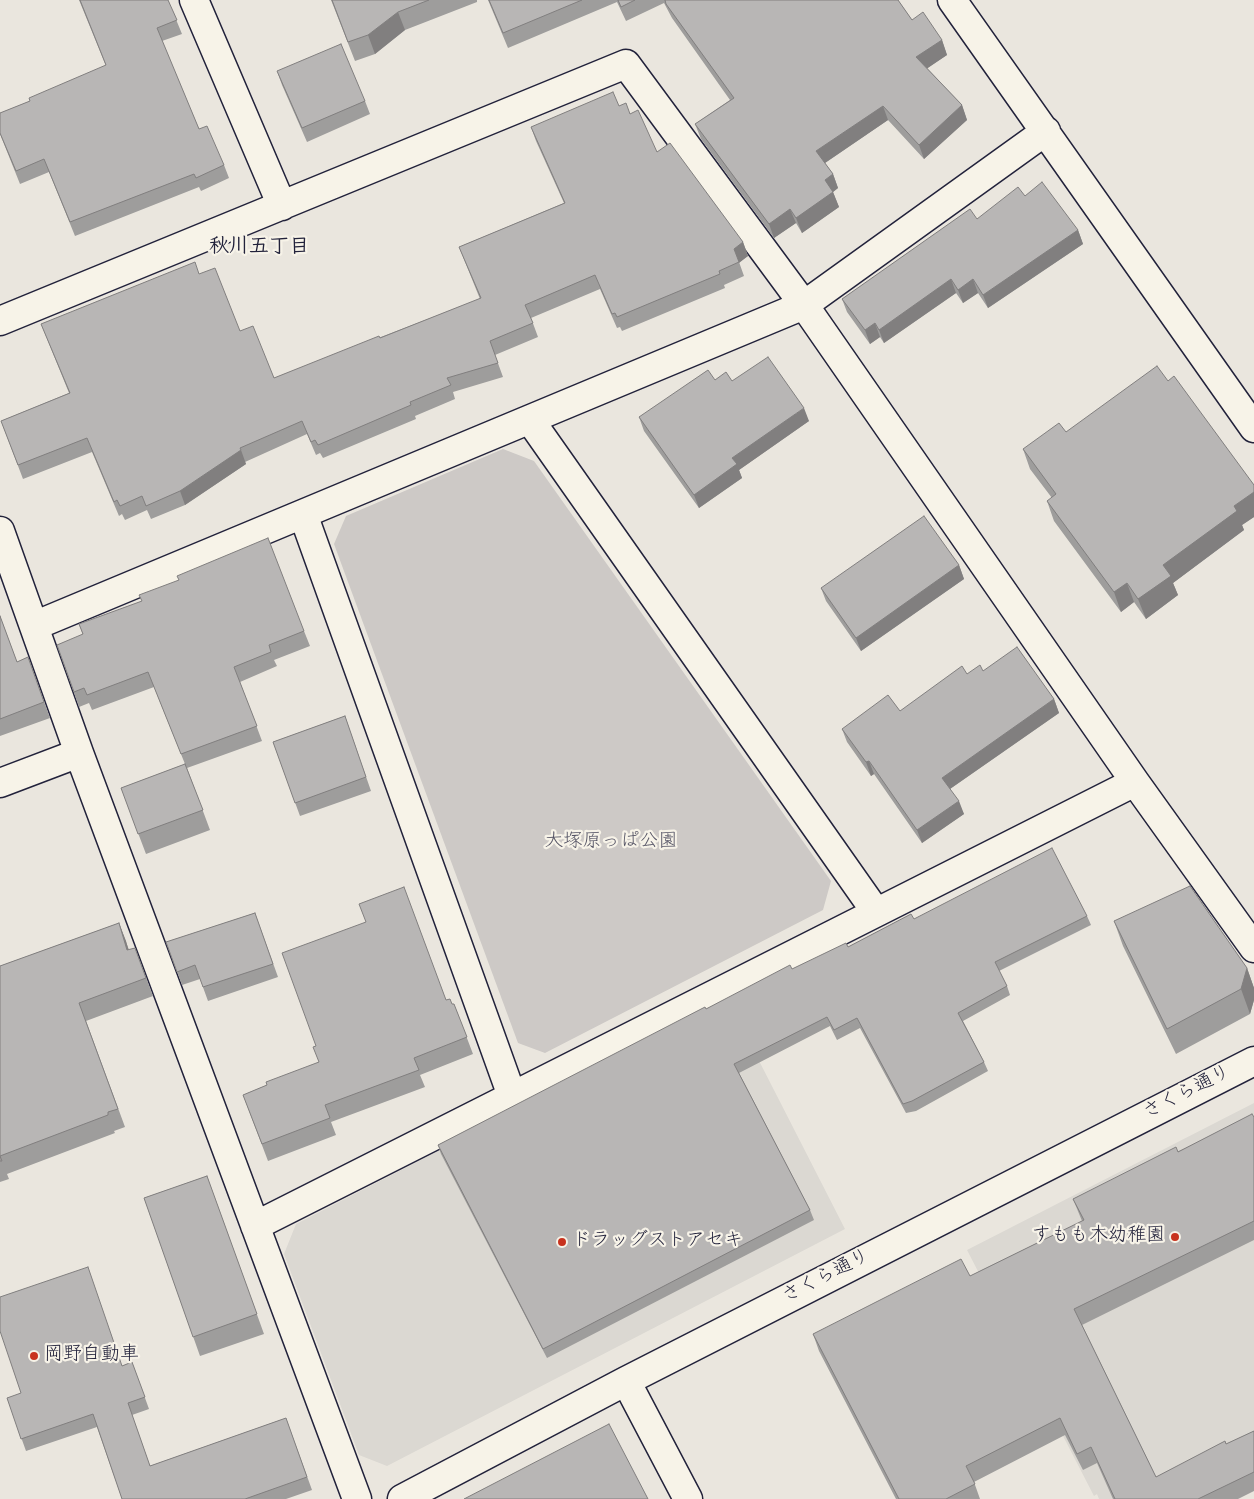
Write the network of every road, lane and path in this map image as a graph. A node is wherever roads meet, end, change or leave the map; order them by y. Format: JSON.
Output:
{"nodes":[{"id":1,"x":194,"y":0,"type":"edge"},
{"id":2,"x":952,"y":0,"type":"edge"},
{"id":3,"x":1046,"y":131,"type":"junction"},
{"id":4,"x":282,"y":206,"type":"junction"},
{"id":5,"x":804,"y":305,"type":"junction"},
{"id":6,"x":0,"y":321,"type":"edge"},
{"id":7,"x":530,"y":420,"type":"junction"},
{"id":8,"x":1254,"y":428,"type":"edge"},
{"id":9,"x":303,"y":514,"type":"junction"},
{"id":10,"x":0,"y":531,"type":"edge"},
{"id":11,"x":34,"y":626,"type":"junction"},
{"id":12,"x":79,"y":753,"type":"junction"},
{"id":13,"x":0,"y":782,"type":"edge"},
{"id":14,"x":1134,"y":782,"type":"junction"},
{"id":15,"x":876,"y":912,"type":"junction"},
{"id":16,"x":1254,"y":948,"type":"edge"},
{"id":17,"x":1254,"y":1061,"type":"edge"},
{"id":18,"x":512,"y":1096,"type":"junction"},
{"id":19,"x":255,"y":1226,"type":"junction"},
{"id":20,"x":626,"y":1381,"type":"junction"},
{"id":21,"x":357,"y":1499,"type":"edge"},
{"id":22,"x":402,"y":1499,"type":"edge"},
{"id":23,"x":688,"y":1499,"type":"edge"}],
"edges":[{"from":1,"to":4,"type":"street"},
{"from":2,"to":3,"type":"street"},
{"from":3,"to":5,"type":"street"},
{"from":3,"to":8,"type":"street"},
{"from":4,"to":5,"type":"street"},
{"from":4,"to":6,"type":"street"},
{"from":5,"to":7,"type":"street"},
{"from":5,"to":14,"type":"street"},
{"from":7,"to":9,"type":"street"},
{"from":7,"to":15,"type":"street"},
{"from":9,"to":11,"type":"street"},
{"from":9,"to":18,"type":"street"},
{"from":10,"to":11,"type":"street"},
{"from":11,"to":12,"type":"street"},
{"from":12,"to":13,"type":"street"},
{"from":12,"to":19,"type":"street"},
{"from":14,"to":15,"type":"street"},
{"from":14,"to":16,"type":"street"},
{"from":15,"to":18,"type":"street"},
{"from":17,"to":20,"type":"street","name":"さくら通り"},
{"from":18,"to":19,"type":"street"},
{"from":19,"to":21,"type":"street"},
{"from":20,"to":22,"type":"street","name":"さくら通り"},
{"from":20,"to":23,"type":"street"}]}
